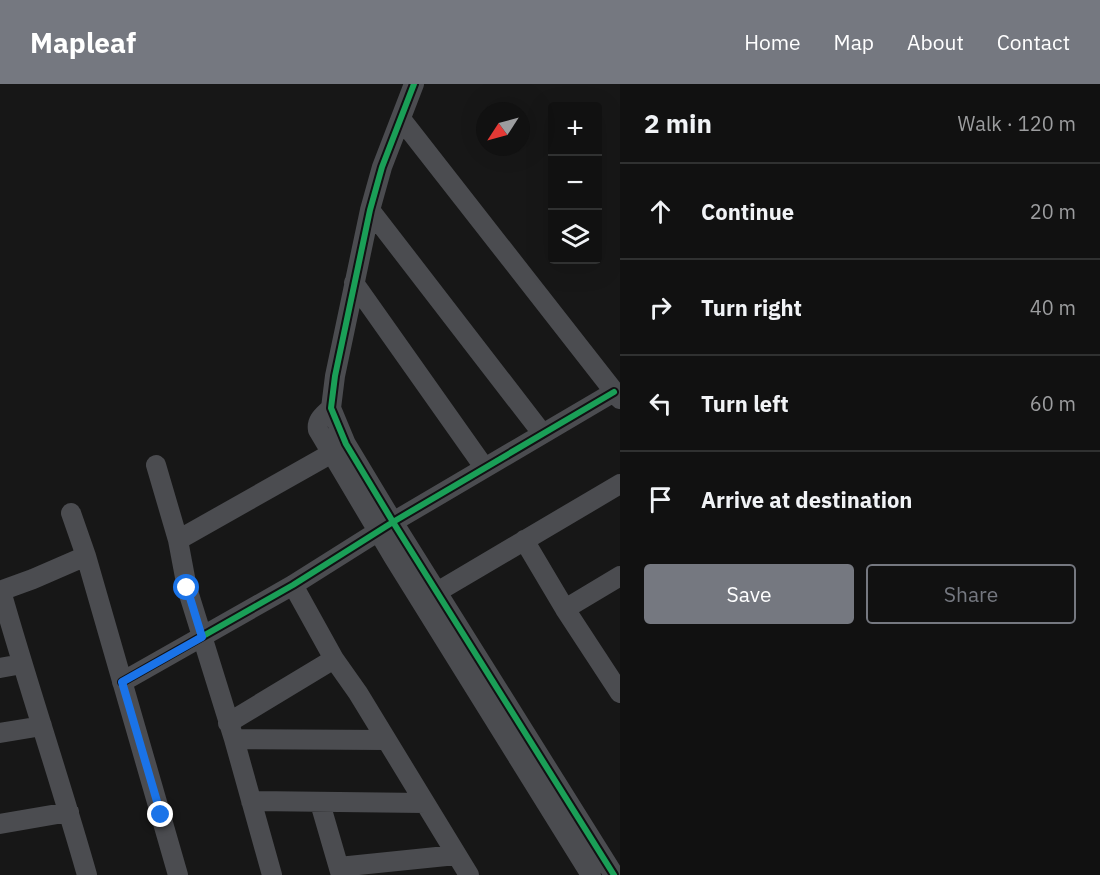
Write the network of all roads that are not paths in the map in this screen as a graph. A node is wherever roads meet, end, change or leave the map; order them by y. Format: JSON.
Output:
{"nodes":[{"id":1,"x":414,"y":84,"type":"edge"},
{"id":2,"x":401,"y":118,"type":"junction"},
{"id":3,"x":370,"y":210,"type":"junction"},
{"id":4,"x":354,"y":283,"type":"junction"},
{"id":5,"x":617,"y":396,"type":"edge"},
{"id":6,"x":331,"y":408,"type":"junction"},
{"id":7,"x":542,"y":433,"type":"junction"},
{"id":8,"x":332,"y":453,"type":"junction"},
{"id":9,"x":156,"y":465,"type":"dead end"},
{"id":10,"x":484,"y":467,"type":"junction"},
{"id":11,"x":620,"y":484,"type":"edge"},
{"id":12,"x":71,"y":513,"type":"dead end"},
{"id":13,"x":386,"y":527,"type":"junction"},
{"id":14,"x":178,"y":540,"type":"junction"},
{"id":15,"x":524,"y":540,"type":"junction"},
{"id":16,"x":86,"y":556,"type":"junction"},
{"id":17,"x":620,"y":576,"type":"edge"},
{"id":18,"x":292,"y":585,"type":"junction"},
{"id":19,"x":1,"y":591,"type":"edge"},
{"id":20,"x":437,"y":592,"type":"junction"},
{"id":21,"x":565,"y":609,"type":"junction"},
{"id":22,"x":202,"y":637,"type":"junction"},
{"id":23,"x":334,"y":659,"type":"junction"},
{"id":24,"x":22,"y":664,"type":"junction"},
{"id":25,"x":0,"y":668,"type":"edge"},
{"id":26,"x":614,"y":672,"type":"edge"},
{"id":27,"x":122,"y":682,"type":"junction"},
{"id":28,"x":620,"y":693,"type":"edge"},
{"id":29,"x":42,"y":726,"type":"junction"},
{"id":30,"x":231,"y":731,"type":"junction"},
{"id":31,"x":0,"y":733,"type":"edge"},
{"id":32,"x":386,"y":740,"type":"junction"},
{"id":33,"x":251,"y":801,"type":"junction"},
{"id":34,"x":320,"y":803,"type":"junction"},
{"id":35,"x":424,"y":803,"type":"junction"},
{"id":36,"x":69,"y":812,"type":"junction"},
{"id":37,"x":0,"y":824,"type":"edge"},
{"id":38,"x":456,"y":855,"type":"junction"},
{"id":39,"x":340,"y":871,"type":"edge"},
{"id":40,"x":87,"y":875,"type":"edge"},
{"id":41,"x":178,"y":875,"type":"edge"},
{"id":42,"x":272,"y":875,"type":"edge"},
{"id":43,"x":469,"y":875,"type":"edge"},
{"id":44,"x":591,"y":875,"type":"edge"},
{"id":45,"x":614,"y":875,"type":"edge"}],
"edges":[{"from":1,"to":2,"type":"street"},
{"from":2,"to":3,"type":"street"},
{"from":2,"to":5,"type":"street"},
{"from":3,"to":4,"type":"street"},
{"from":3,"to":7,"type":"street"},
{"from":4,"to":6,"type":"street"},
{"from":4,"to":10,"type":"street"},
{"from":5,"to":7,"type":"street"},
{"from":6,"to":8,"type":"street"},
{"from":6,"to":13,"type":"street"},
{"from":7,"to":10,"type":"street"},
{"from":8,"to":13,"type":"street"},
{"from":8,"to":14,"type":"street"},
{"from":9,"to":14,"type":"street"},
{"from":10,"to":13,"type":"street"},
{"from":11,"to":15,"type":"street"},
{"from":12,"to":16,"type":"street"},
{"from":13,"to":18,"type":"street"},
{"from":13,"to":20,"type":"street"},
{"from":13,"to":44,"type":"street"},
{"from":14,"to":22,"type":"street"},
{"from":15,"to":20,"type":"street"},
{"from":15,"to":21,"type":"street"},
{"from":16,"to":19,"type":"street"},
{"from":16,"to":27,"type":"street"},
{"from":17,"to":21,"type":"street"},
{"from":18,"to":22,"type":"street"},
{"from":18,"to":23,"type":"street"},
{"from":19,"to":24,"type":"street"},
{"from":20,"to":45,"type":"street"},
{"from":21,"to":26,"type":"street"},
{"from":22,"to":27,"type":"street"},
{"from":22,"to":30,"type":"street"},
{"from":23,"to":30,"type":"street"},
{"from":23,"to":32,"type":"street"},
{"from":24,"to":25,"type":"street"},
{"from":24,"to":29,"type":"street"},
{"from":26,"to":28,"type":"street"},
{"from":27,"to":41,"type":"street"},
{"from":29,"to":31,"type":"street"},
{"from":29,"to":36,"type":"street"},
{"from":30,"to":32,"type":"street"},
{"from":30,"to":33,"type":"street"},
{"from":32,"to":35,"type":"street"},
{"from":33,"to":34,"type":"street"},
{"from":33,"to":42,"type":"street"},
{"from":34,"to":35,"type":"street"},
{"from":34,"to":39,"type":"street"},
{"from":35,"to":38,"type":"street"},
{"from":36,"to":37,"type":"street"},
{"from":36,"to":40,"type":"street"},
{"from":38,"to":39,"type":"street"},
{"from":38,"to":43,"type":"street"}]}
